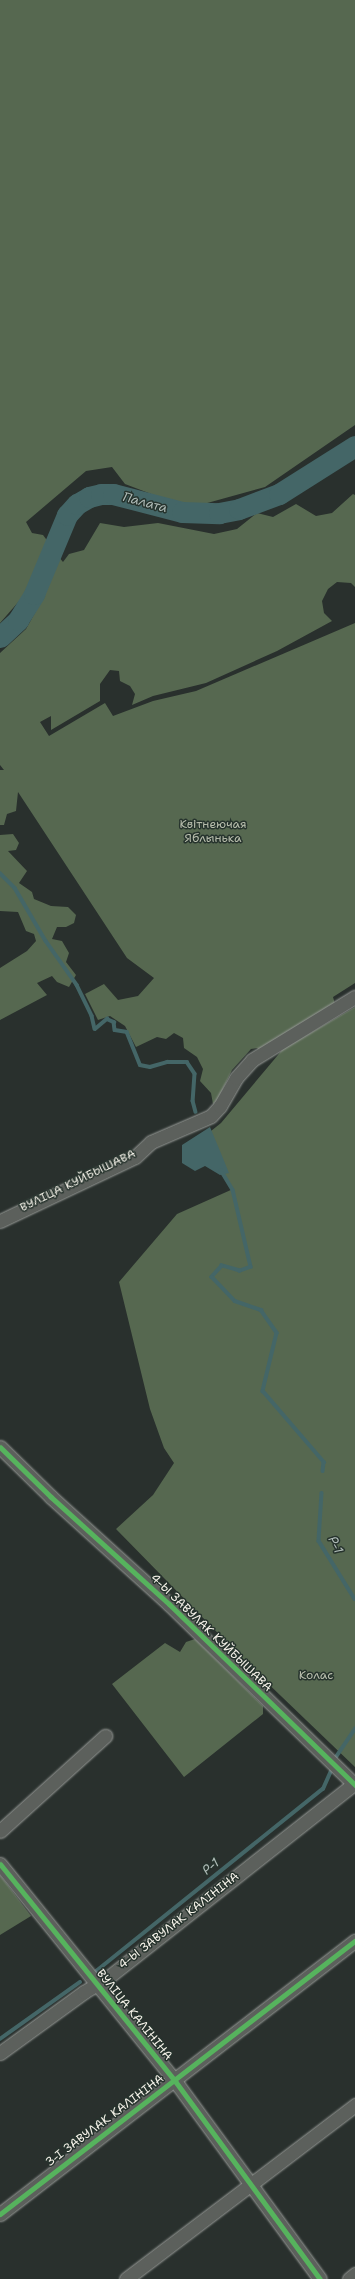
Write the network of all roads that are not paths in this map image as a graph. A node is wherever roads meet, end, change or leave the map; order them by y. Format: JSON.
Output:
{"nodes":[{"id":1,"x":355,"y":997,"type":"edge"},
{"id":2,"x":0,"y":1221,"type":"edge"},
{"id":3,"x":0,"y":1447,"type":"edge"},
{"id":4,"x":105,"y":1736,"type":"dead end"},
{"id":5,"x":355,"y":1784,"type":"edge"},
{"id":6,"x":0,"y":1831,"type":"edge"},
{"id":7,"x":0,"y":1864,"type":"edge"},
{"id":8,"x":355,"y":1941,"type":"edge"},
{"id":9,"x":96,"y":1985,"type":"junction"},
{"id":10,"x":0,"y":2053,"type":"edge"},
{"id":11,"x":174,"y":2080,"type":"junction"},
{"id":12,"x":355,"y":2105,"type":"edge"},
{"id":13,"x":250,"y":2185,"type":"junction"},
{"id":14,"x":0,"y":2214,"type":"edge"},
{"id":15,"x":355,"y":2274,"type":"edge"},
{"id":16,"x":126,"y":2279,"type":"edge"},
{"id":17,"x":320,"y":2279,"type":"edge"},
{"id":18,"x":349,"y":2279,"type":"edge"}],
"edges":[{"from":1,"to":2,"type":"street","name":"ВУЛІЦА КУЙБЫШАВА"},
{"from":3,"to":5,"type":"street","name":"4-Ы ЗАВУЛАК КУЙБЫШАВА"},
{"from":4,"to":6,"type":"street"},
{"from":5,"to":9,"type":"street","name":"4-Ы ЗАВУЛАК КАЛІНІНА"},
{"from":7,"to":9,"type":"street","name":"ВУЛІЦА КАЛІНІНА"},
{"from":8,"to":11,"type":"street","name":"3-І ЗАВУЛАК КАЛІНІНА"},
{"from":9,"to":10,"type":"street","name":"4-Ы ЗАВУЛАК КАЛІНІНА"},
{"from":9,"to":11,"type":"street","name":"ВУЛІЦА КАЛІНІНА"},
{"from":11,"to":13,"type":"street","name":"ВУЛІЦА КАЛІНІНА"},
{"from":11,"to":14,"type":"street","name":"3-І ЗАВУЛАК КАЛІНІНА"},
{"from":12,"to":13,"type":"street"},
{"from":13,"to":16,"type":"street"},
{"from":13,"to":17,"type":"street","name":"ВУЛІЦА КАЛІНІНА"},
{"from":15,"to":18,"type":"street"}]}
